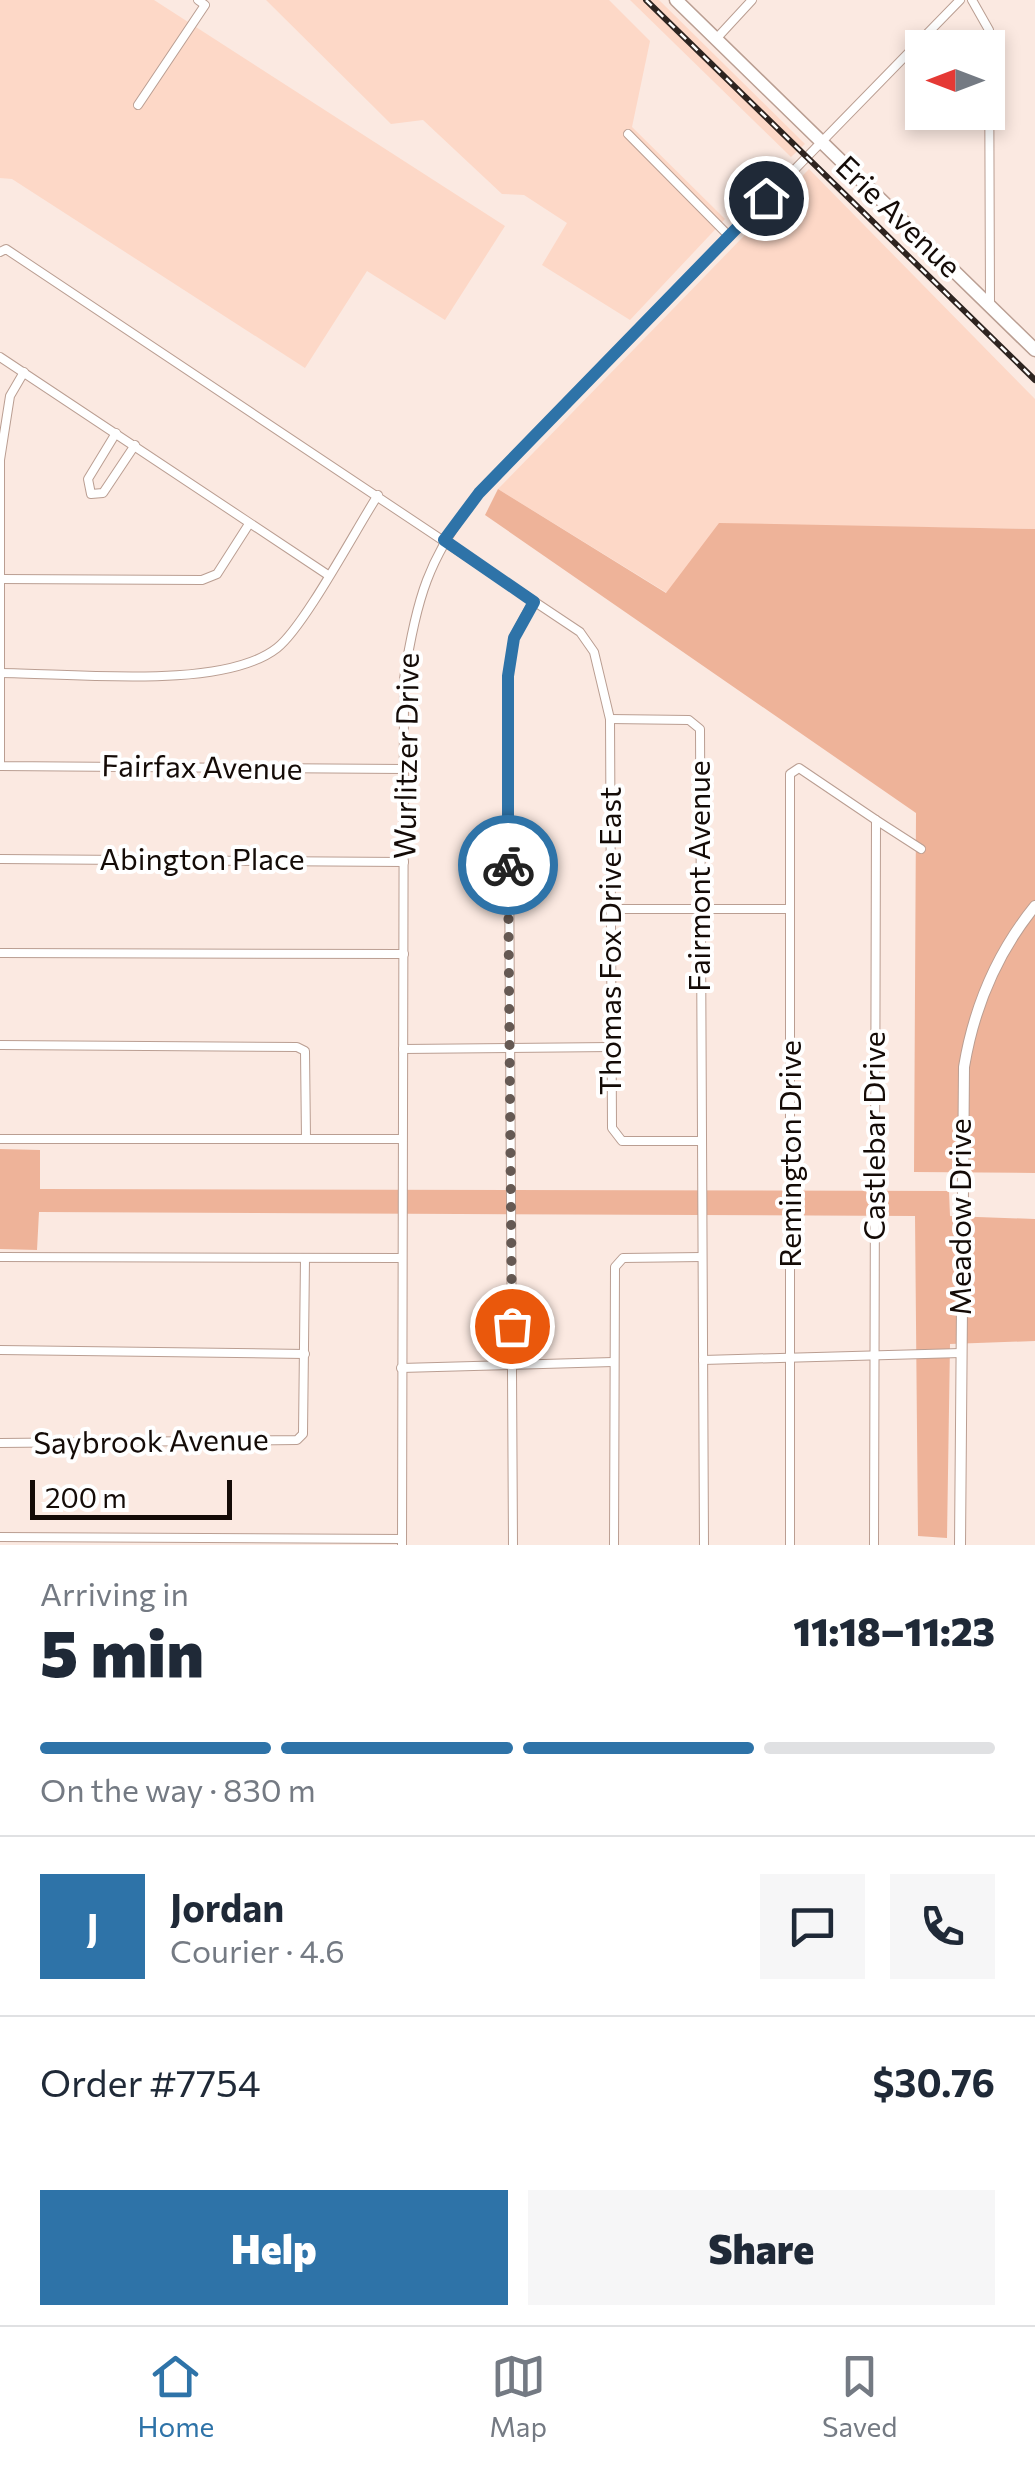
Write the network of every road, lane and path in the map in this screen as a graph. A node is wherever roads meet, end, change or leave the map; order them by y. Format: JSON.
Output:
{"nodes":[{"id":1,"x":676,"y":0,"type":"edge"},
{"id":2,"x":752,"y":0,"type":"edge"},
{"id":3,"x":960,"y":0,"type":"edge"},
{"id":4,"x":972,"y":0,"type":"edge"},
{"id":5,"x":201,"y":3,"type":"edge"},
{"id":6,"x":716,"y":39,"type":"junction"},
{"id":7,"x":138,"y":105,"type":"dead end"},
{"id":8,"x":628,"y":134,"type":"dead end"},
{"id":9,"x":820,"y":143,"type":"junction"},
{"id":10,"x":729,"y":236,"type":"junction"},
{"id":11,"x":0,"y":252,"type":"edge"},
{"id":12,"x":990,"y":307,"type":"junction"},
{"id":13,"x":1035,"y":350,"type":"edge"},
{"id":14,"x":0,"y":357,"type":"edge"},
{"id":15,"x":24,"y":372,"type":"junction"},
{"id":16,"x":116,"y":433,"type":"junction"},
{"id":17,"x":135,"y":446,"type":"junction"},
{"id":18,"x":378,"y":496,"type":"junction"},
{"id":19,"x":249,"y":524,"type":"junction"},
{"id":20,"x":444,"y":540,"type":"junction"},
{"id":21,"x":328,"y":575,"type":"junction"},
{"id":22,"x":1,"y":580,"type":"edge"},
{"id":23,"x":534,"y":602,"type":"junction"},
{"id":24,"x":0,"y":672,"type":"edge"},
{"id":25,"x":610,"y":719,"type":"junction"},
{"id":26,"x":0,"y":766,"type":"edge"},
{"id":27,"x":405,"y":770,"type":"junction"},
{"id":28,"x":876,"y":820,"type":"junction"},
{"id":29,"x":920,"y":849,"type":"dead end"},
{"id":30,"x":0,"y":859,"type":"edge"},
{"id":31,"x":404,"y":862,"type":"junction"},
{"id":32,"x":1035,"y":906,"type":"edge"},
{"id":33,"x":612,"y":909,"type":"junction"},
{"id":34,"x":700,"y":909,"type":"junction"},
{"id":35,"x":790,"y":909,"type":"junction"},
{"id":36,"x":0,"y":954,"type":"edge"},
{"id":37,"x":404,"y":954,"type":"junction"},
{"id":38,"x":0,"y":1045,"type":"edge"},
{"id":39,"x":612,"y":1046,"type":"junction"},
{"id":40,"x":508,"y":1048,"type":"junction"},
{"id":41,"x":403,"y":1049,"type":"junction"},
{"id":42,"x":306,"y":1138,"type":"junction"},
{"id":43,"x":0,"y":1139,"type":"edge"},
{"id":44,"x":402,"y":1139,"type":"junction"},
{"id":45,"x":701,"y":1141,"type":"junction"},
{"id":46,"x":0,"y":1257,"type":"edge"},
{"id":47,"x":305,"y":1258,"type":"junction"},
{"id":48,"x":402,"y":1258,"type":"junction"},
{"id":49,"x":702,"y":1258,"type":"junction"},
{"id":50,"x":0,"y":1350,"type":"edge"},
{"id":51,"x":961,"y":1353,"type":"junction"},
{"id":52,"x":304,"y":1354,"type":"junction"},
{"id":53,"x":874,"y":1355,"type":"junction"},
{"id":54,"x":791,"y":1358,"type":"junction"},
{"id":55,"x":704,"y":1360,"type":"junction"},
{"id":56,"x":614,"y":1362,"type":"junction"},
{"id":57,"x":512,"y":1366,"type":"junction"},
{"id":58,"x":401,"y":1368,"type":"junction"},
{"id":59,"x":0,"y":1443,"type":"edge"},
{"id":60,"x":0,"y":1536,"type":"edge"},
{"id":61,"x":135,"y":1541,"type":"edge"},
{"id":62,"x":402,"y":1542,"type":"edge"},
{"id":63,"x":512,"y":1545,"type":"edge"},
{"id":64,"x":614,"y":1545,"type":"edge"},
{"id":65,"x":704,"y":1545,"type":"edge"},
{"id":66,"x":790,"y":1545,"type":"edge"},
{"id":67,"x":874,"y":1545,"type":"edge"},
{"id":68,"x":960,"y":1545,"type":"edge"}],
"edges":[{"from":1,"to":6,"type":"main road","name":"Erie Avenue"},
{"from":2,"to":6,"type":"street"},
{"from":3,"to":9,"type":"street","name":"Wurlitzer Drive"},
{"from":4,"to":12,"type":"street"},
{"from":5,"to":7,"type":"street"},
{"from":6,"to":9,"type":"main road","name":"Erie Avenue"},
{"from":8,"to":10,"type":"street"},
{"from":9,"to":10,"type":"street","name":"Wurlitzer Drive"},
{"from":9,"to":12,"type":"main road","name":"Erie Avenue"},
{"from":10,"to":20,"type":"street","name":"Wurlitzer Drive"},
{"from":11,"to":18,"type":"street"},
{"from":12,"to":13,"type":"main road","name":"Erie Avenue"},
{"from":14,"to":15,"type":"street"},
{"from":15,"to":16,"type":"street"},
{"from":15,"to":22,"type":"street"},
{"from":16,"to":17,"type":"street"},
{"from":16,"to":17,"type":"street"},
{"from":17,"to":19,"type":"street"},
{"from":18,"to":20,"type":"street"},
{"from":18,"to":21,"type":"street"},
{"from":19,"to":21,"type":"street"},
{"from":19,"to":22,"type":"street"},
{"from":20,"to":23,"type":"street"},
{"from":20,"to":27,"type":"street","name":"Wurlitzer Drive"},
{"from":21,"to":24,"type":"street"},
{"from":22,"to":24,"type":"street"},
{"from":23,"to":25,"type":"street"},
{"from":23,"to":40,"type":"street"},
{"from":24,"to":26,"type":"street"},
{"from":25,"to":33,"type":"street","name":"Thomas Fox Drive East"},
{"from":25,"to":34,"type":"street","name":"Fairmont Avenue"},
{"from":26,"to":27,"type":"street","name":"Fairfax Avenue"},
{"from":27,"to":31,"type":"street","name":"Wurlitzer Drive"},
{"from":28,"to":29,"type":"street"},
{"from":28,"to":35,"type":"street","name":"Remington Drive"},
{"from":28,"to":53,"type":"street","name":"Castlebar Drive"},
{"from":30,"to":31,"type":"street","name":"Abington Place"},
{"from":31,"to":37,"type":"street","name":"Wurlitzer Drive"},
{"from":32,"to":51,"type":"street","name":"Meadow Drive"},
{"from":33,"to":34,"type":"street"},
{"from":33,"to":39,"type":"street","name":"Thomas Fox Drive East"},
{"from":34,"to":35,"type":"street"},
{"from":34,"to":45,"type":"street","name":"Fairmont Avenue"},
{"from":35,"to":54,"type":"street","name":"Remington Drive"},
{"from":36,"to":37,"type":"street"},
{"from":37,"to":41,"type":"street","name":"Wurlitzer Drive"},
{"from":38,"to":42,"type":"street"},
{"from":39,"to":40,"type":"street"},
{"from":39,"to":45,"type":"street","name":"Thomas Fox Drive East"},
{"from":40,"to":41,"type":"street"},
{"from":40,"to":57,"type":"street"},
{"from":41,"to":44,"type":"street","name":"Wurlitzer Drive"},
{"from":42,"to":43,"type":"street"},
{"from":42,"to":44,"type":"street"},
{"from":44,"to":48,"type":"street","name":"Wurlitzer Drive"},
{"from":45,"to":49,"type":"street","name":"Fairmont Avenue"},
{"from":46,"to":47,"type":"street"},
{"from":47,"to":48,"type":"street"},
{"from":47,"to":52,"type":"street","name":"Saybrook Avenue"},
{"from":48,"to":58,"type":"street","name":"Wurlitzer Drive"},
{"from":49,"to":55,"type":"street","name":"Fairmont Avenue"},
{"from":49,"to":56,"type":"street"},
{"from":50,"to":52,"type":"street"},
{"from":51,"to":53,"type":"street"},
{"from":51,"to":68,"type":"street","name":"Meadow Drive"},
{"from":52,"to":59,"type":"street","name":"Saybrook Avenue"},
{"from":53,"to":54,"type":"street"},
{"from":53,"to":67,"type":"street","name":"Castlebar Drive"},
{"from":54,"to":55,"type":"street"},
{"from":54,"to":66,"type":"street","name":"Remington Drive"},
{"from":55,"to":65,"type":"street","name":"Fairmont Avenue"},
{"from":56,"to":57,"type":"street"},
{"from":56,"to":64,"type":"street"},
{"from":57,"to":58,"type":"street"},
{"from":57,"to":63,"type":"street"},
{"from":58,"to":62,"type":"street","name":"Wurlitzer Drive"},
{"from":60,"to":61,"type":"street"},
{"from":61,"to":62,"type":"street"}]}
